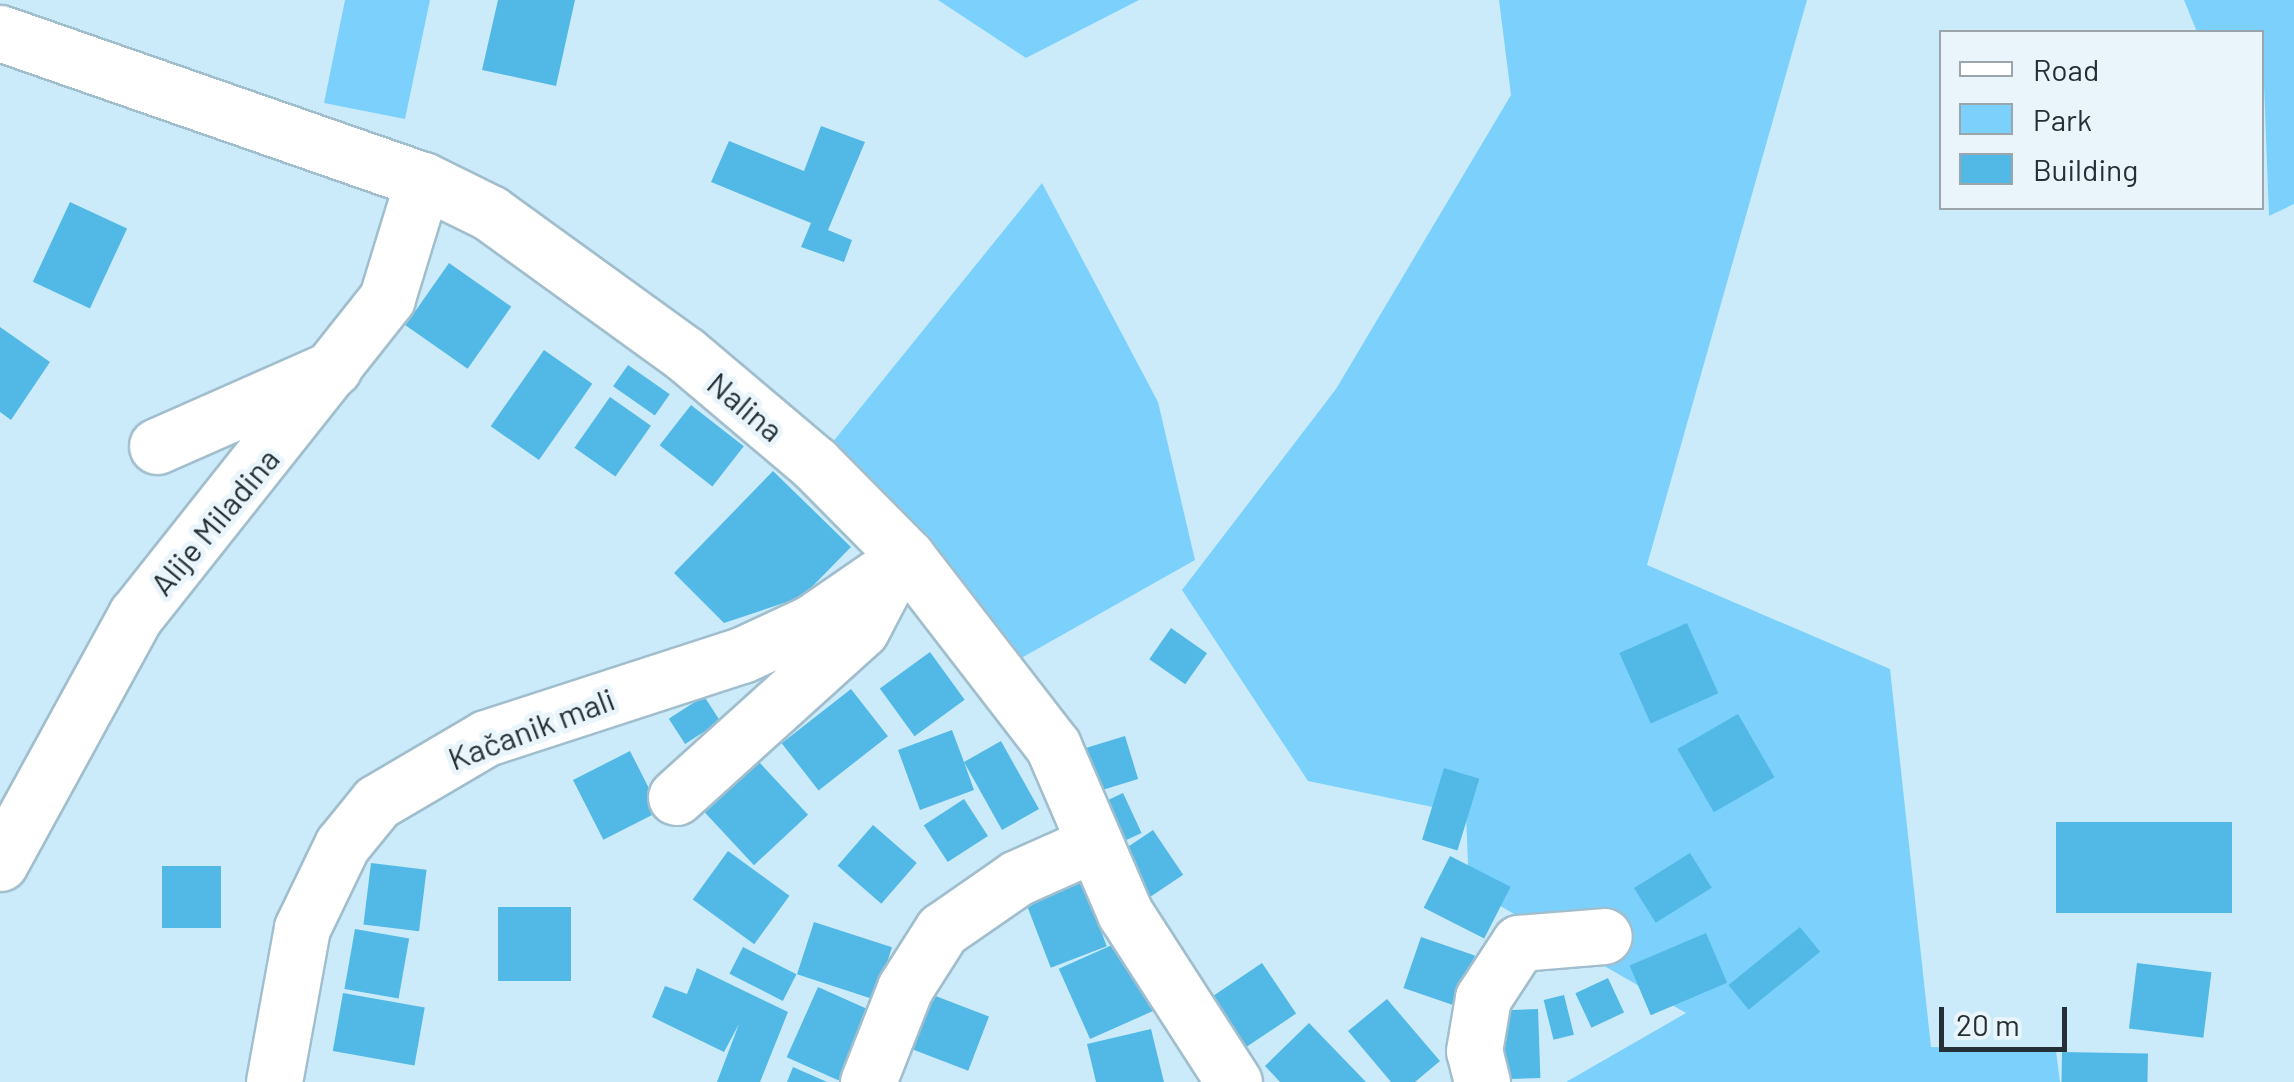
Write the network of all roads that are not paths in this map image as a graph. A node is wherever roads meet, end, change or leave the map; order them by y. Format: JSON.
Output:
{"nodes":[{"id":1,"x":0,"y":33,"type":"edge"},
{"id":2,"x":423,"y":180,"type":"junction"},
{"id":3,"x":336,"y":367,"type":"junction"},
{"id":4,"x":157,"y":446,"type":"dead end"},
{"id":5,"x":896,"y":566,"type":"junction"},
{"id":6,"x":676,"y":797,"type":"dead end"},
{"id":7,"x":1091,"y":844,"type":"junction"},
{"id":8,"x":0,"y":863,"type":"edge"},
{"id":9,"x":1604,"y":936,"type":"dead end"},
{"id":10,"x":1464,"y":1072,"type":"edge"},
{"id":11,"x":274,"y":1082,"type":"edge"},
{"id":12,"x":868,"y":1082,"type":"edge"},
{"id":13,"x":1234,"y":1082,"type":"edge"}],
"edges":[{"from":1,"to":2,"type":"street","name":"Nalina"},
{"from":2,"to":3,"type":"street","name":"Alije Miladina"},
{"from":2,"to":5,"type":"street","name":"Nalina"},
{"from":3,"to":4,"type":"street"},
{"from":3,"to":8,"type":"street","name":"Alije Miladina"},
{"from":5,"to":6,"type":"street"},
{"from":5,"to":7,"type":"street","name":"Nalina"},
{"from":5,"to":11,"type":"street","name":"Kačanik mali"},
{"from":7,"to":12,"type":"street"},
{"from":7,"to":13,"type":"street","name":"Nalina"},
{"from":9,"to":10,"type":"street"}]}
